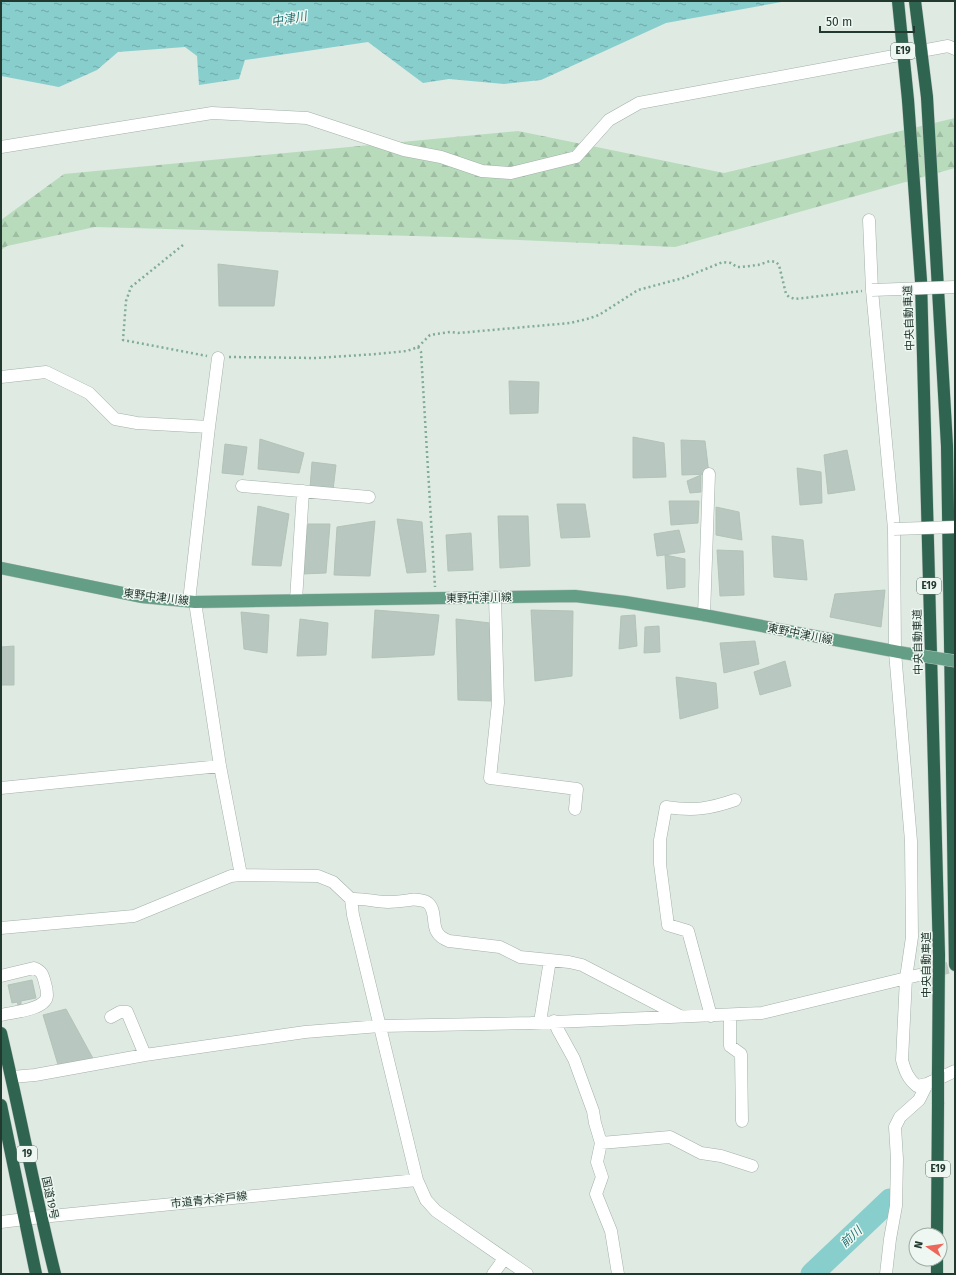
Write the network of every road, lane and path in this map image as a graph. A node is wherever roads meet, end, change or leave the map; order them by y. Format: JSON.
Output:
{"nodes":[{"id":1,"x":898,"y":1,"type":"edge"},
{"id":2,"x":915,"y":1,"type":"edge"},
{"id":3,"x":953,"y":45,"type":"edge"},
{"id":4,"x":1,"y":147,"type":"edge"},
{"id":5,"x":869,"y":220,"type":"dead end"},
{"id":6,"x":183,"y":245,"type":"dead end"},
{"id":7,"x":955,"y":287,"type":"edge"},
{"id":8,"x":872,"y":290,"type":"junction"},
{"id":9,"x":418,"y":347,"type":"junction"},
{"id":10,"x":218,"y":358,"type":"junction"},
{"id":11,"x":1,"y":377,"type":"edge"},
{"id":12,"x":209,"y":427,"type":"junction"},
{"id":13,"x":709,"y":474,"type":"dead end"},
{"id":14,"x":242,"y":486,"type":"dead end"},
{"id":15,"x":303,"y":491,"type":"junction"},
{"id":16,"x":369,"y":497,"type":"dead end"},
{"id":17,"x":955,"y":527,"type":"edge"},
{"id":18,"x":894,"y":529,"type":"junction"},
{"id":19,"x":1,"y":568,"type":"edge"},
{"id":20,"x":495,"y":597,"type":"junction"},
{"id":21,"x":436,"y":598,"type":"junction"},
{"id":22,"x":296,"y":600,"type":"junction"},
{"id":23,"x":192,"y":601,"type":"junction"},
{"id":24,"x":704,"y":615,"type":"junction"},
{"id":25,"x":900,"y":653,"type":"junction"},
{"id":26,"x":955,"y":660,"type":"edge"},
{"id":27,"x":220,"y":766,"type":"junction"},
{"id":28,"x":1,"y":788,"type":"edge"},
{"id":29,"x":735,"y":800,"type":"dead end"},
{"id":30,"x":575,"y":809,"type":"dead end"},
{"id":31,"x":241,"y":875,"type":"junction"},
{"id":32,"x":351,"y":899,"type":"junction"},
{"id":33,"x":1,"y":928,"type":"edge"},
{"id":34,"x":550,"y":960,"type":"junction"},
{"id":35,"x":955,"y":965,"type":"edge"},
{"id":36,"x":919,"y":975,"type":"tunnel mouth"},
{"id":37,"x":1,"y":976,"type":"edge"},
{"id":38,"x":906,"y":978,"type":"junction"},
{"id":39,"x":1,"y":1015,"type":"edge"},
{"id":40,"x":730,"y":1015,"type":"junction"},
{"id":41,"x":680,"y":1016,"type":"junction"},
{"id":42,"x":711,"y":1016,"type":"junction"},
{"id":43,"x":111,"y":1017,"type":"dead end"},
{"id":44,"x":554,"y":1021,"type":"junction"},
{"id":45,"x":540,"y":1022,"type":"junction"},
{"id":46,"x":380,"y":1026,"type":"junction"},
{"id":47,"x":1,"y":1033,"type":"edge"},
{"id":48,"x":145,"y":1056,"type":"junction"},
{"id":49,"x":955,"y":1071,"type":"edge"},
{"id":50,"x":12,"y":1077,"type":"junction"},
{"id":51,"x":927,"y":1084,"type":"junction"},
{"id":52,"x":1,"y":1105,"type":"edge"},
{"id":53,"x":742,"y":1121,"type":"dead end"},
{"id":54,"x":601,"y":1143,"type":"junction"},
{"id":55,"x":752,"y":1166,"type":"dead end"},
{"id":56,"x":417,"y":1180,"type":"junction"},
{"id":57,"x":40,"y":1217,"type":"junction"},
{"id":58,"x":25,"y":1219,"type":"junction"},
{"id":59,"x":1,"y":1222,"type":"edge"},
{"id":60,"x":937,"y":1227,"type":"edge"},
{"id":61,"x":504,"y":1259,"type":"junction"},
{"id":62,"x":36,"y":1274,"type":"edge"},
{"id":63,"x":55,"y":1274,"type":"edge"},
{"id":64,"x":493,"y":1274,"type":"edge"},
{"id":65,"x":527,"y":1274,"type":"edge"},
{"id":66,"x":618,"y":1274,"type":"edge"},
{"id":67,"x":886,"y":1274,"type":"edge"}],
"edges":[{"from":1,"to":60,"type":"highway","name":"中央自動車道","number":"E19","bridge":true},
{"from":2,"to":35,"type":"highway","number":"E19","bridge":true},
{"from":3,"to":4,"type":"street"},
{"from":5,"to":8,"type":"street"},
{"from":6,"to":10,"type":"path"},
{"from":7,"to":8,"type":"street","bridge":true},
{"from":8,"to":9,"type":"path"},
{"from":8,"to":18,"type":"street"},
{"from":9,"to":10,"type":"path"},
{"from":9,"to":21,"type":"path"},
{"from":10,"to":12,"type":"street"},
{"from":11,"to":12,"type":"street"},
{"from":12,"to":23,"type":"street"},
{"from":13,"to":24,"type":"street"},
{"from":14,"to":15,"type":"street"},
{"from":15,"to":16,"type":"street"},
{"from":15,"to":22,"type":"street"},
{"from":17,"to":18,"type":"street","bridge":true},
{"from":18,"to":25,"type":"street"},
{"from":19,"to":23,"type":"main road","name":"東野中津川線"},
{"from":20,"to":21,"type":"main road","name":"東野中津川線"},
{"from":20,"to":24,"type":"main road","name":"東野中津川線"},
{"from":20,"to":30,"type":"street"},
{"from":21,"to":22,"type":"main road","name":"東野中津川線"},
{"from":22,"to":23,"type":"main road","name":"東野中津川線"},
{"from":23,"to":27,"type":"street"},
{"from":24,"to":25,"type":"main road","name":"東野中津川線"},
{"from":25,"to":26,"type":"main road","name":"東野中津川線","bridge":true},
{"from":25,"to":38,"type":"street"},
{"from":27,"to":28,"type":"street"},
{"from":27,"to":31,"type":"street"},
{"from":29,"to":42,"type":"street"},
{"from":31,"to":32,"type":"street"},
{"from":31,"to":33,"type":"street"},
{"from":32,"to":34,"type":"street"},
{"from":32,"to":46,"type":"street"},
{"from":34,"to":41,"type":"street"},
{"from":34,"to":45,"type":"street"},
{"from":36,"to":38,"type":"street"},
{"from":37,"to":39,"type":"street"},
{"from":38,"to":40,"type":"street"},
{"from":38,"to":51,"type":"street"},
{"from":40,"to":42,"type":"street"},
{"from":40,"to":53,"type":"street"},
{"from":41,"to":42,"type":"street"},
{"from":41,"to":44,"type":"street"},
{"from":43,"to":48,"type":"street"},
{"from":44,"to":45,"type":"street"},
{"from":44,"to":54,"type":"street"},
{"from":45,"to":46,"type":"street"},
{"from":46,"to":48,"type":"street"},
{"from":46,"to":56,"type":"street"},
{"from":47,"to":50,"type":"highway","name":"国道19号","number":"19"},
{"from":48,"to":50,"type":"street"},
{"from":49,"to":51,"type":"street"},
{"from":50,"to":57,"type":"highway","name":"国道19号","number":"19"},
{"from":51,"to":67,"type":"street"},
{"from":52,"to":58,"type":"highway","number":"19"},
{"from":54,"to":55,"type":"street"},
{"from":54,"to":66,"type":"street"},
{"from":56,"to":57,"type":"street","name":"市道青木斧戸線"},
{"from":56,"to":61,"type":"street"},
{"from":57,"to":58,"type":"street","name":"市道青木斧戸線"},
{"from":57,"to":63,"type":"highway","name":"国道19号","number":"19"},
{"from":58,"to":59,"type":"street","name":"市道青木斧戸線"},
{"from":58,"to":62,"type":"highway","number":"19"},
{"from":61,"to":64,"type":"street"},
{"from":61,"to":65,"type":"street"}]}
